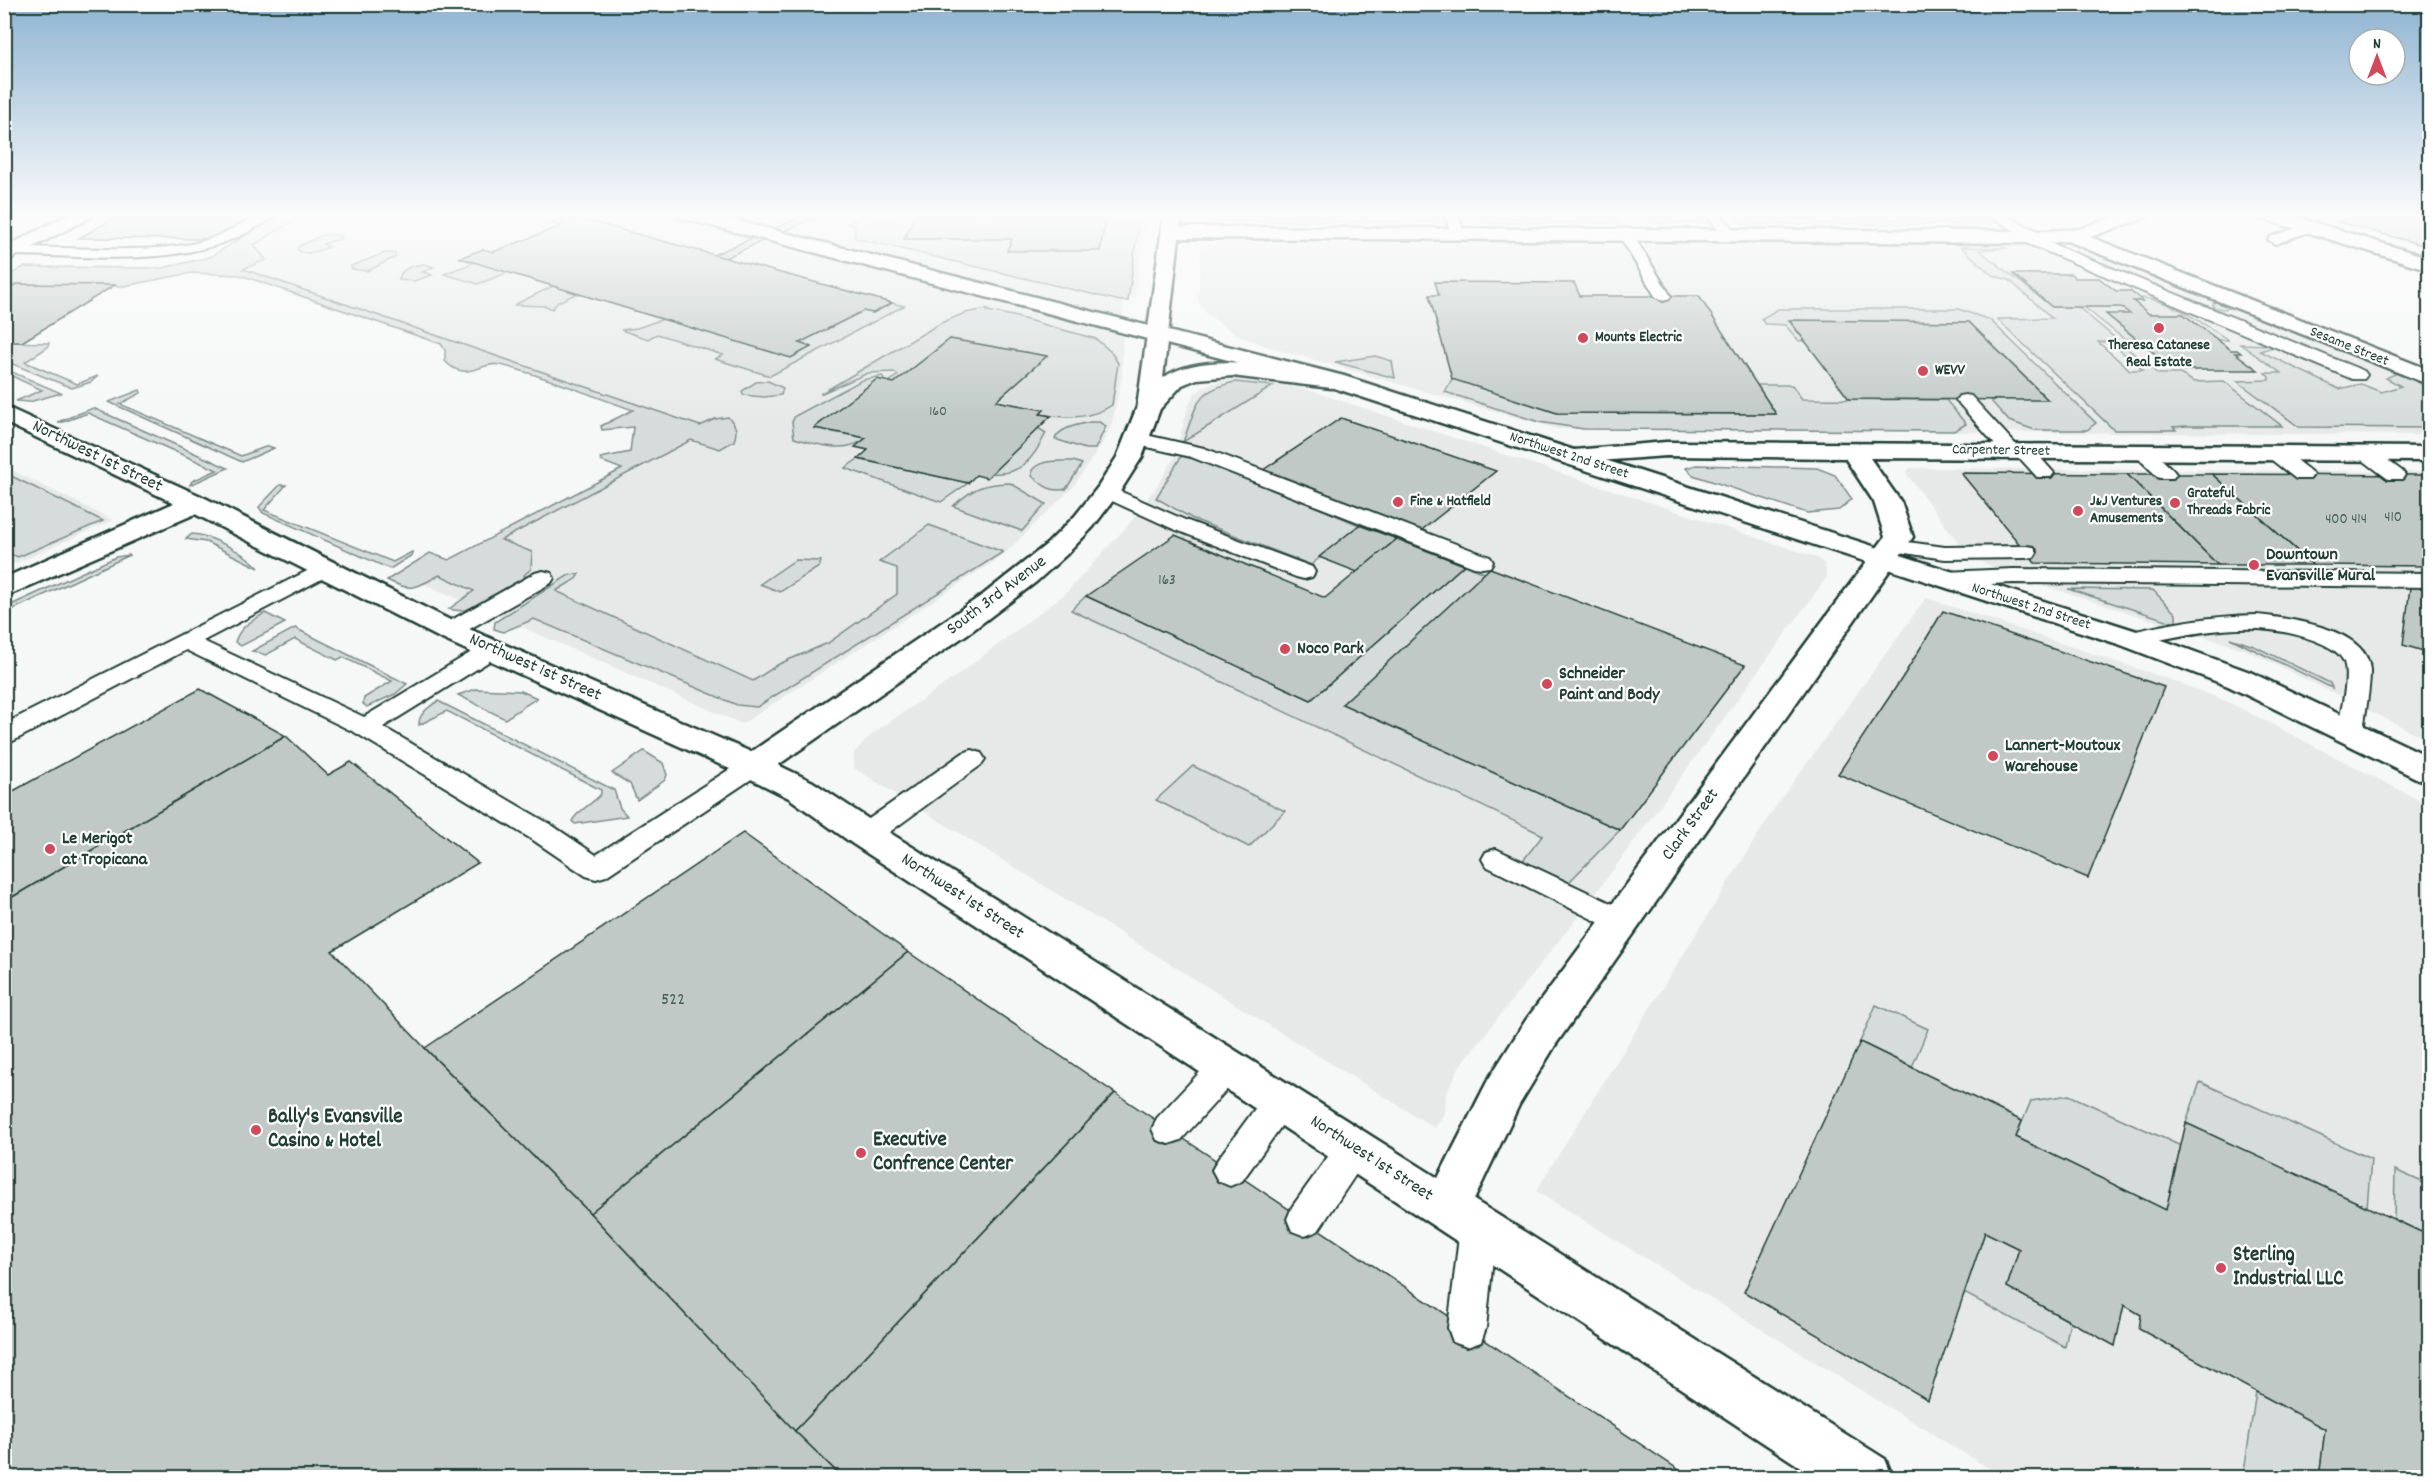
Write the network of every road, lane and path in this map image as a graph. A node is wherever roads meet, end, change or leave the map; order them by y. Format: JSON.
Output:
{"nodes":[{"id":1,"x":952,"y":282,"type":"edge"},
{"id":2,"x":1164,"y":282,"type":"edge"},
{"id":3,"x":1655,"y":282,"type":"edge"},
{"id":4,"x":2138,"y":282,"type":"edge"},
{"id":5,"x":2186,"y":282,"type":"edge"},
{"id":6,"x":1663,"y":296,"type":"dead end"},
{"id":7,"x":1157,"y":335,"type":"junction"},
{"id":8,"x":2358,"y":375,"type":"dead end"},
{"id":9,"x":2430,"y":378,"type":"edge"},
{"id":10,"x":1336,"y":381,"type":"junction"},
{"id":11,"x":1965,"y":400,"type":"dead end"},
{"id":12,"x":1148,"y":408,"type":"junction"},
{"id":13,"x":8,"y":418,"type":"edge"},
{"id":14,"x":1137,"y":439,"type":"junction"},
{"id":15,"x":1852,"y":450,"type":"junction"},
{"id":16,"x":2017,"y":451,"type":"junction"},
{"id":17,"x":2143,"y":452,"type":"junction"},
{"id":18,"x":2275,"y":453,"type":"junction"},
{"id":19,"x":2367,"y":453,"type":"junction"},
{"id":20,"x":2430,"y":454,"type":"edge"},
{"id":21,"x":1572,"y":456,"type":"junction"},
{"id":22,"x":2044,"y":473,"type":"dead end"},
{"id":23,"x":2166,"y":474,"type":"dead end"},
{"id":24,"x":2303,"y":475,"type":"dead end"},
{"id":25,"x":2395,"y":475,"type":"dead end"},
{"id":26,"x":1106,"y":491,"type":"junction"},
{"id":27,"x":196,"y":504,"type":"junction"},
{"id":28,"x":2026,"y":552,"type":"dead end"},
{"id":29,"x":1887,"y":553,"type":"junction"},
{"id":30,"x":1482,"y":562,"type":"dead end"},
{"id":31,"x":325,"y":568,"type":"junction"},
{"id":32,"x":1304,"y":572,"type":"dead end"},
{"id":33,"x":543,"y":578,"type":"dead end"},
{"id":34,"x":1944,"y":579,"type":"junction"},
{"id":35,"x":2430,"y":580,"type":"edge"},
{"id":36,"x":4,"y":589,"type":"edge"},
{"id":37,"x":449,"y":631,"type":"junction"},
{"id":38,"x":2132,"y":639,"type":"junction"},
{"id":39,"x":188,"y":641,"type":"junction"},
{"id":40,"x":493,"y":649,"type":"junction"},
{"id":41,"x":365,"y":727,"type":"junction"},
{"id":42,"x":2350,"y":732,"type":"junction"},
{"id":43,"x":4,"y":735,"type":"edge"},
{"id":44,"x":972,"y":759,"type":"dead end"},
{"id":45,"x":753,"y":766,"type":"junction"},
{"id":46,"x":2430,"y":771,"type":"edge"},
{"id":47,"x":866,"y":835,"type":"junction"},
{"id":48,"x":1496,"y":860,"type":"dead end"},
{"id":49,"x":1622,"y":921,"type":"junction"},
{"id":50,"x":1227,"y":1066,"type":"junction"},
{"id":51,"x":1280,"y":1101,"type":"junction"},
{"id":52,"x":1169,"y":1129,"type":"dead end"},
{"id":53,"x":1354,"y":1148,"type":"junction"},
{"id":54,"x":1230,"y":1170,"type":"dead end"},
{"id":55,"x":1462,"y":1218,"type":"junction"},
{"id":56,"x":1305,"y":1219,"type":"dead end"},
{"id":57,"x":1467,"y":1328,"type":"dead end"},
{"id":58,"x":1866,"y":1478,"type":"edge"}],
"edges":[{"from":1,"to":7,"type":"main road","name":"Northwest 2nd Street"},
{"from":2,"to":7,"type":"main road","name":"South 3rd Avenue"},
{"from":3,"to":6,"type":"lane"},
{"from":4,"to":8,"type":"lane"},
{"from":5,"to":9,"type":"main road","name":"Sesame Street"},
{"from":7,"to":10,"type":"main road","name":"Northwest 2nd Street"},
{"from":7,"to":12,"type":"main road","name":"South 3rd Avenue"},
{"from":10,"to":12,"type":"main road"},
{"from":10,"to":21,"type":"main road","name":"Northwest 2nd Street"},
{"from":11,"to":16,"type":"lane"},
{"from":12,"to":14,"type":"main road","name":"South 3rd Avenue"},
{"from":13,"to":27,"type":"main road","name":"Northwest 1st Street"},
{"from":14,"to":26,"type":"main road","name":"South 3rd Avenue"},
{"from":14,"to":30,"type":"lane"},
{"from":15,"to":16,"type":"main road","name":"Carpenter Street"},
{"from":15,"to":21,"type":"main road","name":"Carpenter Street"},
{"from":15,"to":29,"type":"main road"},
{"from":16,"to":17,"type":"main road","name":"Carpenter Street"},
{"from":16,"to":22,"type":"lane"},
{"from":17,"to":18,"type":"main road","name":"Carpenter Street"},
{"from":17,"to":23,"type":"lane"},
{"from":18,"to":19,"type":"main road","name":"Carpenter Street"},
{"from":18,"to":24,"type":"lane"},
{"from":19,"to":20,"type":"main road","name":"Carpenter Street"},
{"from":19,"to":25,"type":"lane"},
{"from":21,"to":29,"type":"main road","name":"Northwest 2nd Street"},
{"from":26,"to":32,"type":"lane"},
{"from":26,"to":45,"type":"main road","name":"South 3rd Avenue"},
{"from":27,"to":31,"type":"main road","name":"Northwest 1st Street"},
{"from":27,"to":36,"type":"main road"},
{"from":28,"to":29,"type":"lane"},
{"from":29,"to":34,"type":"main road","name":"Northwest 2nd Street"},
{"from":29,"to":49,"type":"main road","name":"Clark Street"},
{"from":31,"to":37,"type":"main road","name":"Northwest 1st Street"},
{"from":31,"to":39,"type":"lane"},
{"from":33,"to":37,"type":"lane"},
{"from":34,"to":35,"type":"lane"},
{"from":34,"to":38,"type":"main road","name":"Northwest 2nd Street"},
{"from":37,"to":40,"type":"main road","name":"Northwest 1st Street"},
{"from":38,"to":42,"type":"main road","name":"Northwest 2nd Street"},
{"from":38,"to":42,"type":"lane"},
{"from":39,"to":41,"type":"lane"},
{"from":39,"to":43,"type":"lane"},
{"from":40,"to":41,"type":"lane"},
{"from":40,"to":45,"type":"main road","name":"Northwest 1st Street"},
{"from":41,"to":45,"type":"lane"},
{"from":42,"to":46,"type":"main road","name":"Northwest 2nd Street"},
{"from":44,"to":47,"type":"lane"},
{"from":45,"to":47,"type":"main road","name":"Northwest 1st Street"},
{"from":47,"to":50,"type":"main road","name":"Northwest 1st Street"},
{"from":48,"to":49,"type":"lane"},
{"from":49,"to":55,"type":"main road","name":"Clark Street"},
{"from":50,"to":51,"type":"main road","name":"Northwest 1st Street"},
{"from":50,"to":52,"type":"lane"},
{"from":51,"to":53,"type":"main road","name":"Northwest 1st Street"},
{"from":51,"to":54,"type":"lane"},
{"from":53,"to":55,"type":"main road","name":"Northwest 1st Street"},
{"from":53,"to":56,"type":"lane"},
{"from":55,"to":57,"type":"lane"},
{"from":55,"to":58,"type":"main road","name":"Northwest 1st Street"}]}
